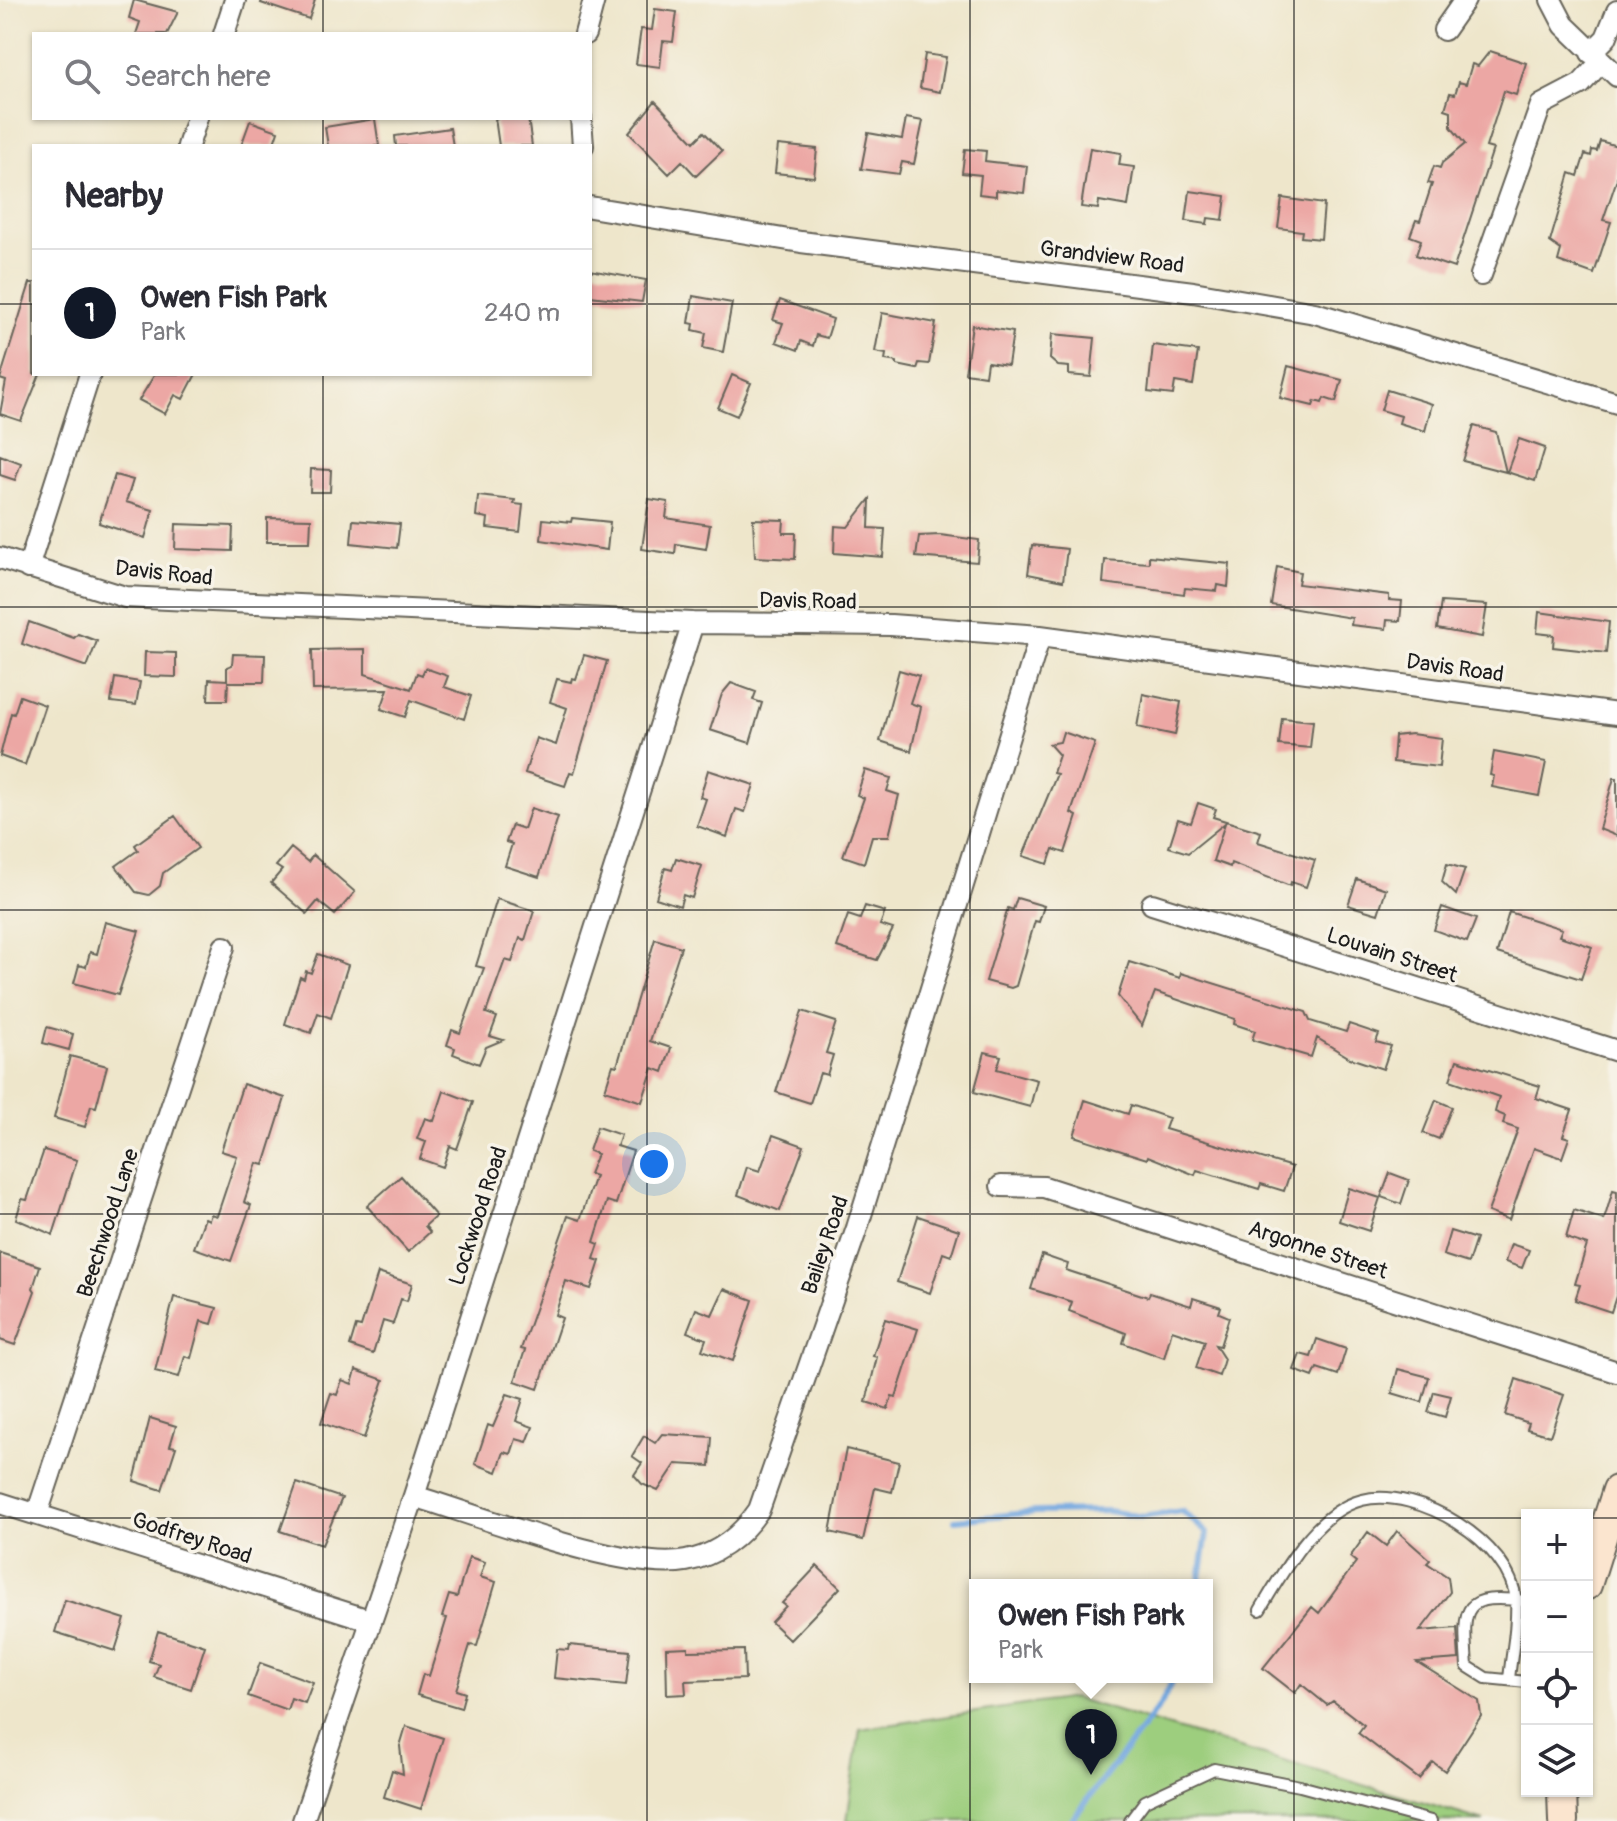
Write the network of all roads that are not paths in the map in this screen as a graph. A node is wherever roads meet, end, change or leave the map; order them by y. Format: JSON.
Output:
{"nodes":[{"id":1,"x":235,"y":0,"type":"edge"},
{"id":2,"x":594,"y":0,"type":"edge"},
{"id":3,"x":1465,"y":0,"type":"edge"},
{"id":4,"x":1551,"y":0,"type":"edge"},
{"id":5,"x":1617,"y":5,"type":"edge"},
{"id":6,"x":1444,"y":30,"type":"dead end"},
{"id":7,"x":225,"y":32,"type":"edge"},
{"id":8,"x":586,"y":32,"type":"edge"},
{"id":9,"x":1603,"y":64,"type":"edge"},
{"id":10,"x":196,"y":120,"type":"edge"},
{"id":11,"x":581,"y":120,"type":"edge"},
{"id":12,"x":189,"y":144,"type":"edge"},
{"id":13,"x":583,"y":144,"type":"edge"},
{"id":14,"x":592,"y":207,"type":"edge"},
{"id":15,"x":1481,"y":275,"type":"dead end"},
{"id":16,"x":89,"y":376,"type":"edge"},
{"id":17,"x":1617,"y":403,"type":"edge"},
{"id":18,"x":1,"y":562,"type":"edge"},
{"id":19,"x":28,"y":568,"type":"junction"},
{"id":20,"x":693,"y":623,"type":"junction"},
{"id":21,"x":1040,"y":636,"type":"junction"},
{"id":22,"x":1617,"y":714,"type":"edge"},
{"id":23,"x":1152,"y":904,"type":"dead end"},
{"id":24,"x":224,"y":947,"type":"dead end"},
{"id":25,"x":1617,"y":1051,"type":"edge"},
{"id":26,"x":1001,"y":1186,"type":"dead end"},
{"id":27,"x":1617,"y":1372,"type":"edge"},
{"id":28,"x":1617,"y":1490,"type":"edge"},
{"id":29,"x":414,"y":1496,"type":"junction"},
{"id":30,"x":0,"y":1503,"type":"edge"},
{"id":31,"x":37,"y":1514,"type":"junction"},
{"id":32,"x":1588,"y":1581,"type":"edge"},
{"id":33,"x":1521,"y":1599,"type":"edge"},
{"id":34,"x":1521,"y":1601,"type":"edge"},
{"id":35,"x":1521,"y":1607,"type":"edge"},
{"id":36,"x":1260,"y":1610,"type":"dead end"},
{"id":37,"x":369,"y":1620,"type":"junction"},
{"id":38,"x":1509,"y":1680,"type":"junction"},
{"id":39,"x":1521,"y":1681,"type":"edge"},
{"id":40,"x":1562,"y":1797,"type":"edge"},
{"id":41,"x":303,"y":1821,"type":"edge"},
{"id":42,"x":1130,"y":1821,"type":"edge"},
{"id":43,"x":1431,"y":1821,"type":"edge"},
{"id":44,"x":1563,"y":1821,"type":"edge"}],
"edges":[{"from":1,"to":7,"type":"street"},
{"from":2,"to":8,"type":"street"},
{"from":3,"to":6,"type":"street"},
{"from":4,"to":9,"type":"street"},
{"from":5,"to":9,"type":"street"},
{"from":9,"to":15,"type":"street"},
{"from":10,"to":12,"type":"street"},
{"from":11,"to":13,"type":"street"},
{"from":14,"to":17,"type":"street","name":"Grandview Road"},
{"from":16,"to":19,"type":"street"},
{"from":18,"to":19,"type":"street","name":"Davis Road"},
{"from":19,"to":20,"type":"street","name":"Davis Road"},
{"from":20,"to":21,"type":"street","name":"Davis Road"},
{"from":20,"to":29,"type":"street","name":"Lockwood Road"},
{"from":21,"to":22,"type":"street","name":"Davis Road"},
{"from":21,"to":29,"type":"street","name":"Bailey Road"},
{"from":23,"to":25,"type":"street","name":"Louvain Street"},
{"from":24,"to":31,"type":"street","name":"Beechwood Lane"},
{"from":26,"to":27,"type":"street","name":"Argonne Street"},
{"from":28,"to":32,"type":"main road"},
{"from":29,"to":37,"type":"street","name":"Lockwood Road"},
{"from":30,"to":31,"type":"street","name":"Godfrey Road"},
{"from":31,"to":37,"type":"street","name":"Godfrey Road"},
{"from":33,"to":36,"type":"lane"},
{"from":34,"to":38,"type":"lane"},
{"from":35,"to":38,"type":"lane"},
{"from":37,"to":41,"type":"street","name":"Lockwood Road"},
{"from":38,"to":39,"type":"lane"},
{"from":40,"to":44,"type":"main road"},
{"from":42,"to":43,"type":"lane"}]}
